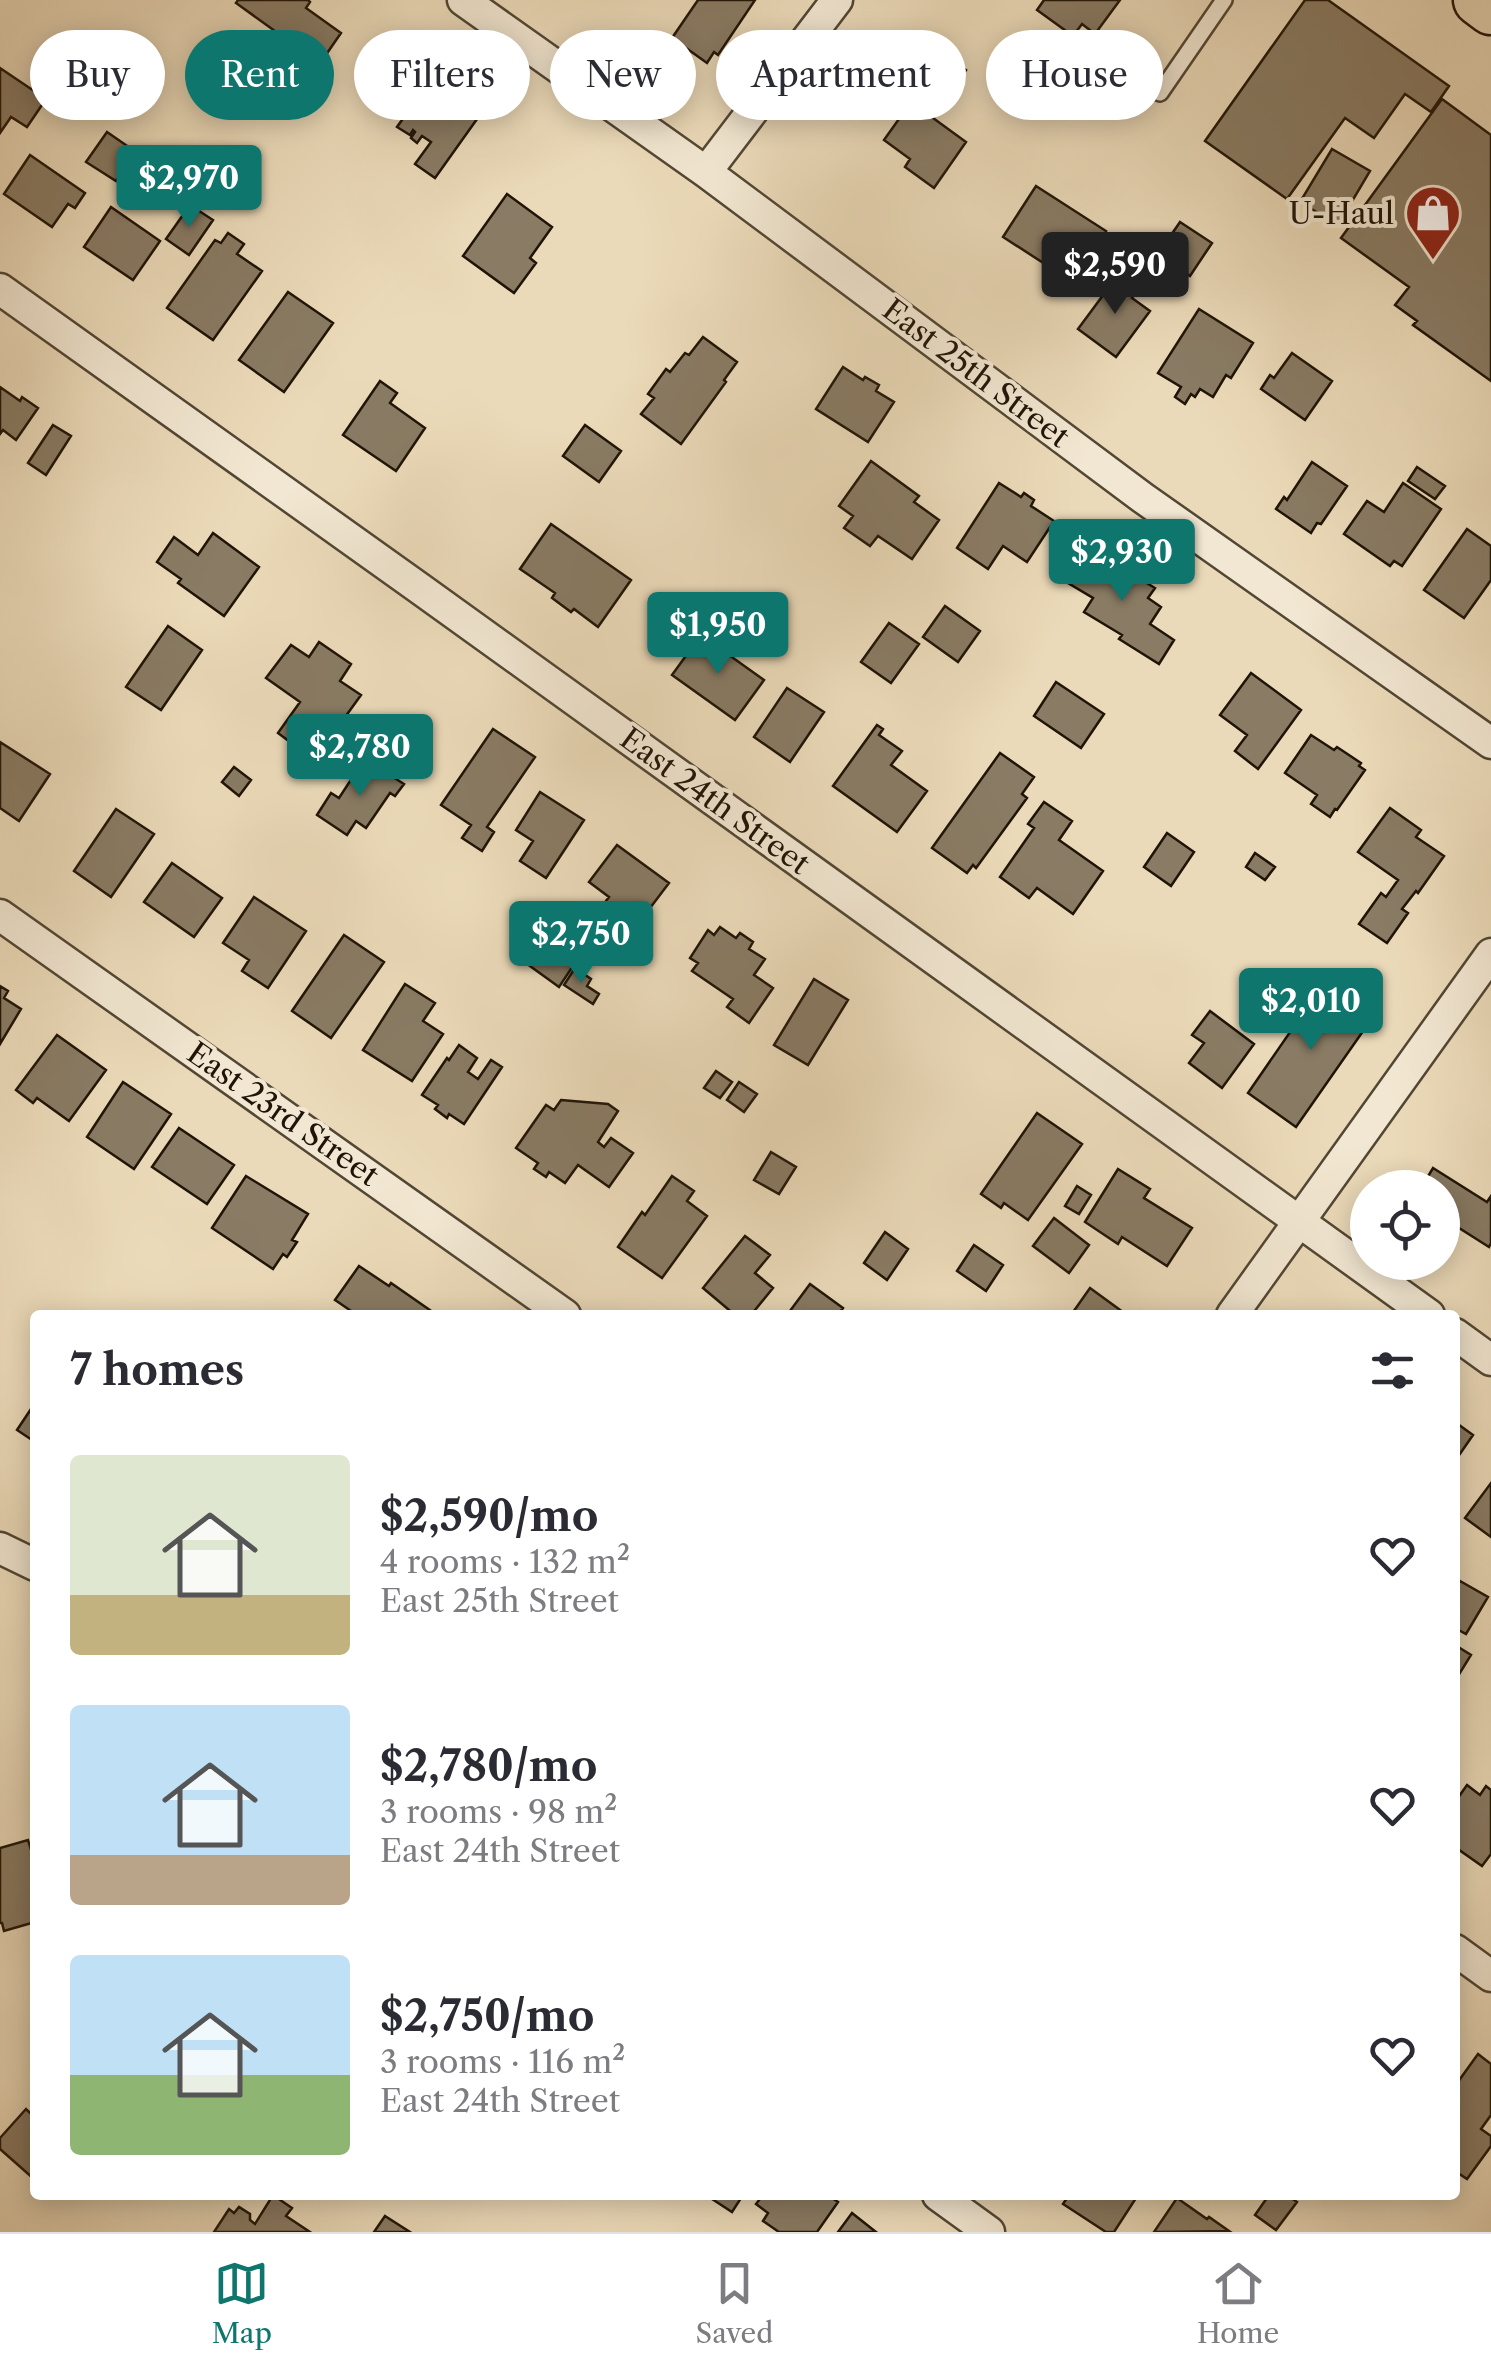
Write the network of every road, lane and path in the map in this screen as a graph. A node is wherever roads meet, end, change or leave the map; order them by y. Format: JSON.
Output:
{"nodes":[{"id":1,"x":464,"y":0,"type":"edge"},
{"id":2,"x":837,"y":0,"type":"edge"},
{"id":3,"x":1224,"y":0,"type":"edge"},
{"id":4,"x":1479,"y":0,"type":"edge"},
{"id":5,"x":1491,"y":9,"type":"edge"},
{"id":6,"x":1163,"y":88,"type":"edge"},
{"id":7,"x":706,"y":172,"type":"junction"},
{"id":8,"x":0,"y":290,"type":"edge"},
{"id":9,"x":1491,"y":744,"type":"edge"},
{"id":10,"x":0,"y":915,"type":"edge"},
{"id":11,"x":1491,"y":954,"type":"edge"},
{"id":12,"x":1298,"y":1221,"type":"junction"},
{"id":13,"x":558,"y":1310,"type":"edge"},
{"id":14,"x":1236,"y":1310,"type":"edge"},
{"id":15,"x":1422,"y":1310,"type":"edge"},
{"id":16,"x":1460,"y":1338,"type":"edge"},
{"id":17,"x":1491,"y":1360,"type":"edge"},
{"id":18,"x":0,"y":1548,"type":"edge"},
{"id":19,"x":30,"y":1562,"type":"edge"},
{"id":20,"x":1460,"y":1954,"type":"edge"},
{"id":21,"x":1491,"y":1976,"type":"edge"},
{"id":22,"x":945,"y":2200,"type":"edge"},
{"id":23,"x":988,"y":2232,"type":"edge"}],
"edges":[{"from":1,"to":7,"type":"street","name":"East 25th Street"},
{"from":2,"to":7,"type":"street"},
{"from":3,"to":6,"type":"lane"},
{"from":4,"to":5,"type":"main road"},
{"from":7,"to":9,"type":"street","name":"East 25th Street"},
{"from":8,"to":12,"type":"street","name":"East 24th Street"},
{"from":10,"to":13,"type":"street","name":"East 23rd Street"},
{"from":11,"to":12,"type":"street"},
{"from":12,"to":14,"type":"street"},
{"from":12,"to":15,"type":"street","name":"East 24th Street"},
{"from":16,"to":17,"type":"street"},
{"from":18,"to":19,"type":"street"},
{"from":20,"to":21,"type":"street"},
{"from":22,"to":23,"type":"street"}]}
